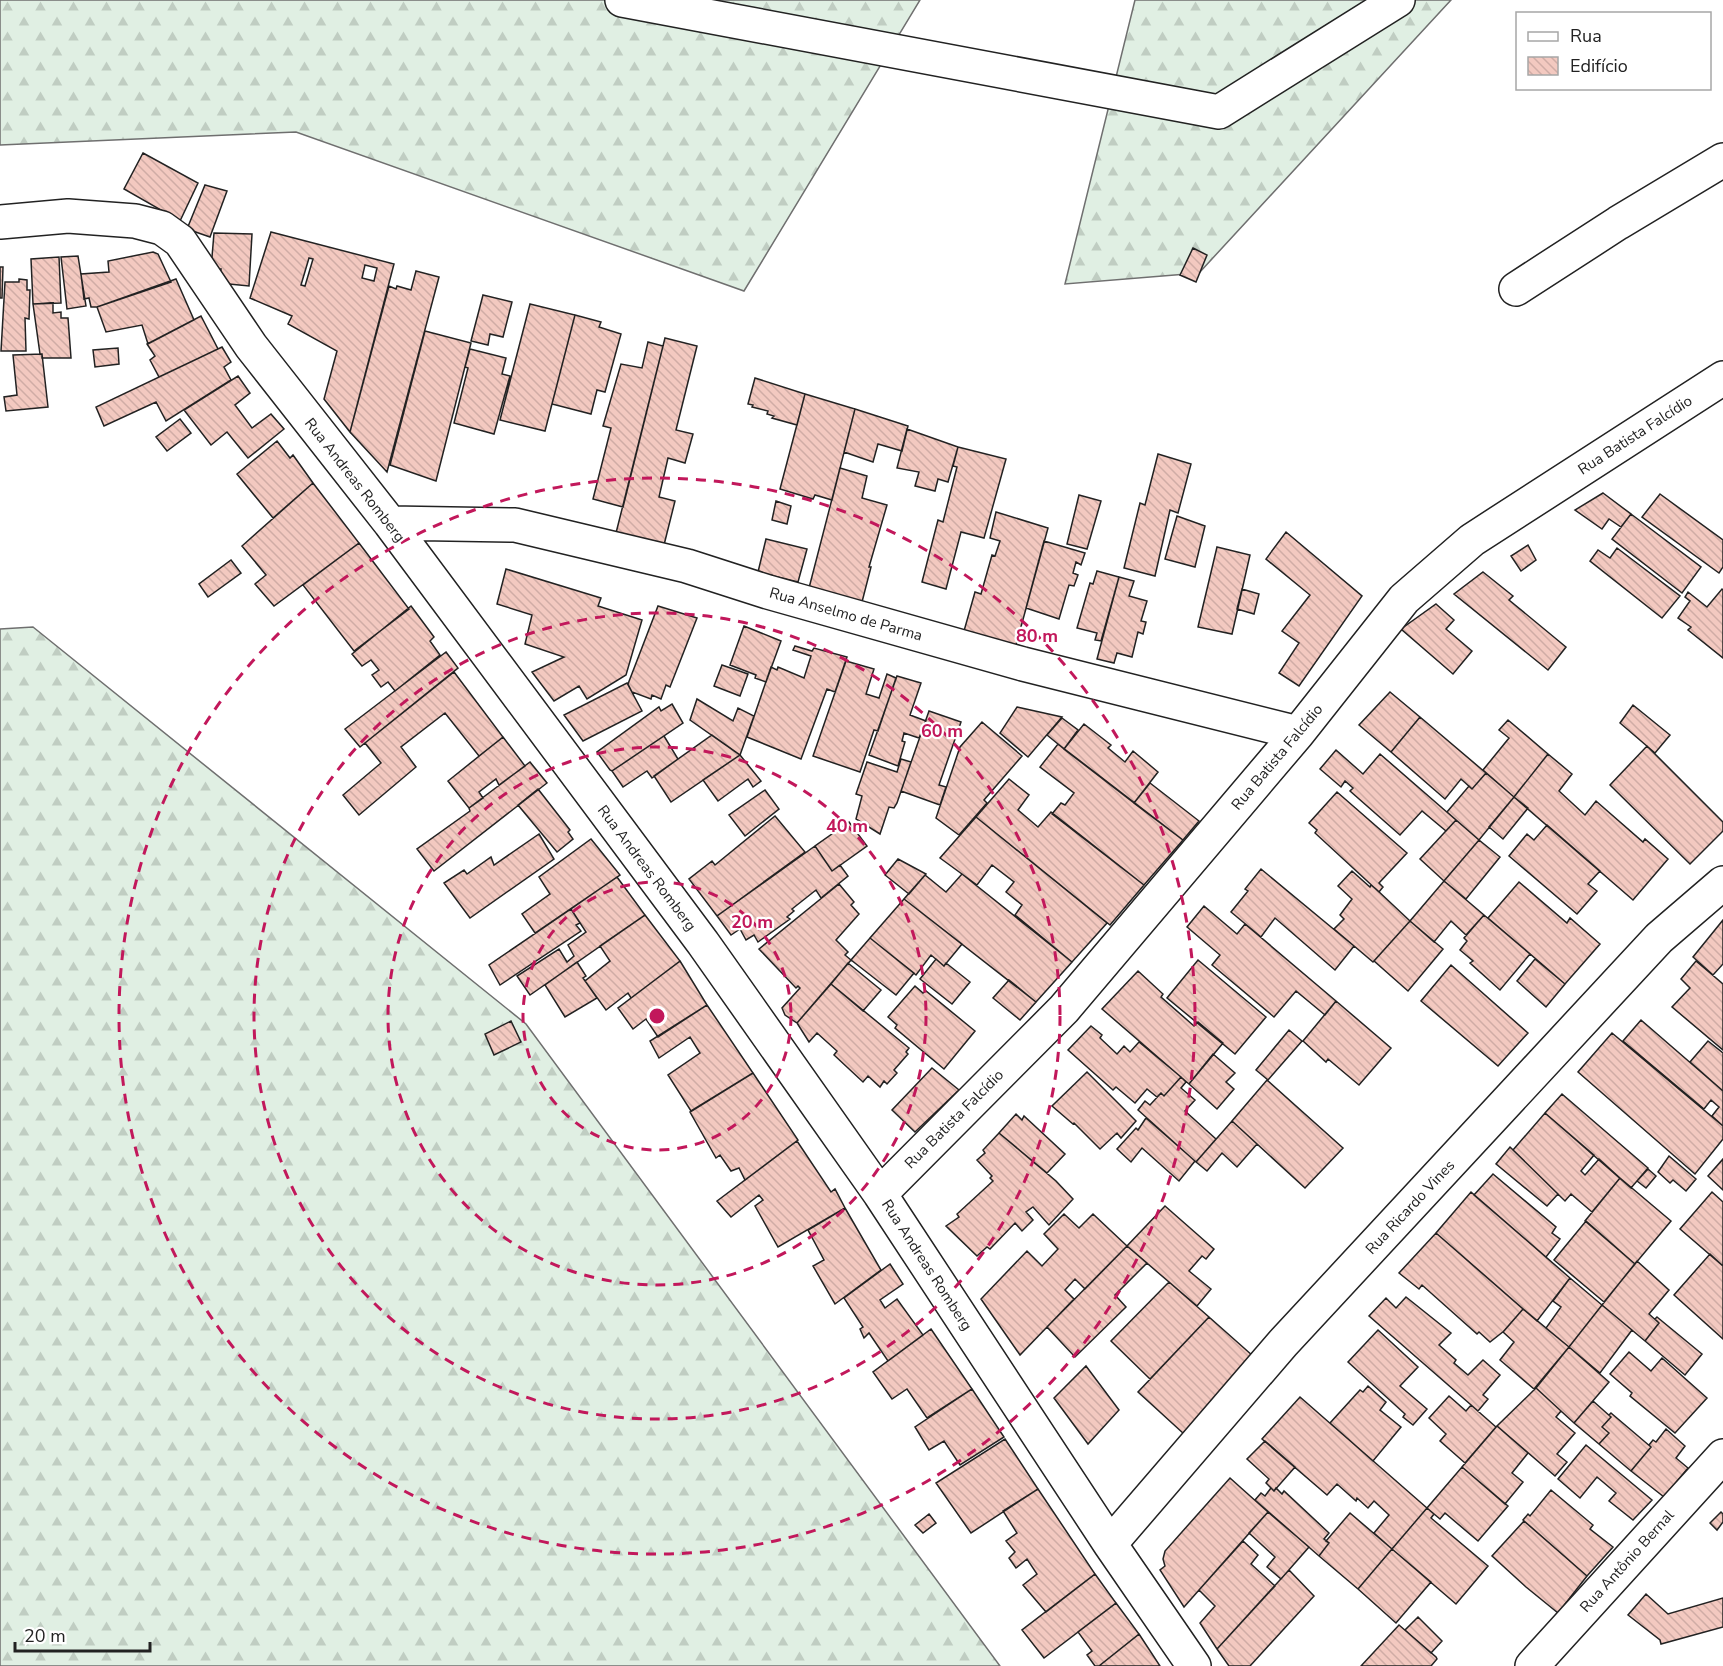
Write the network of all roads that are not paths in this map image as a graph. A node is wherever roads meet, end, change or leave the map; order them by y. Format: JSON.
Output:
{"nodes":[{"id":1,"x":622,"y":0,"type":"edge"},
{"id":2,"x":1398,"y":0,"type":"edge"},
{"id":3,"x":1723,"y":160,"type":"edge"},
{"id":4,"x":0,"y":222,"type":"edge"},
{"id":5,"x":1516,"y":289,"type":"dead end"},
{"id":6,"x":1723,"y":378,"type":"edge"},
{"id":7,"x":390,"y":523,"type":"junction"},
{"id":8,"x":1298,"y":733,"type":"junction"},
{"id":9,"x":1723,"y":883,"type":"edge"},
{"id":10,"x":880,"y":1194,"type":"junction"},
{"id":11,"x":1723,"y":1456,"type":"edge"},
{"id":12,"x":1110,"y":1544,"type":"junction"},
{"id":13,"x":1194,"y":1666,"type":"edge"},
{"id":14,"x":1532,"y":1666,"type":"edge"}],
"edges":[{"from":1,"to":2,"type":"street"},
{"from":3,"to":5,"type":"street"},
{"from":4,"to":7,"type":"street","name":"Rua Andreas Romberg"},
{"from":6,"to":8,"type":"street","name":"Rua Batista Falcídio"},
{"from":7,"to":8,"type":"street","name":"Rua Anselmo de Parma"},
{"from":7,"to":10,"type":"street","name":"Rua Andreas Romberg"},
{"from":8,"to":10,"type":"street","name":"Rua Batista Falcídio"},
{"from":9,"to":12,"type":"street","name":"Rua Ricardo Vines"},
{"from":10,"to":12,"type":"street","name":"Rua Andreas Romberg"},
{"from":11,"to":14,"type":"street","name":"Rua Antônio Bernal"},
{"from":12,"to":13,"type":"street","name":"Rua Andreas Romberg"}]}
